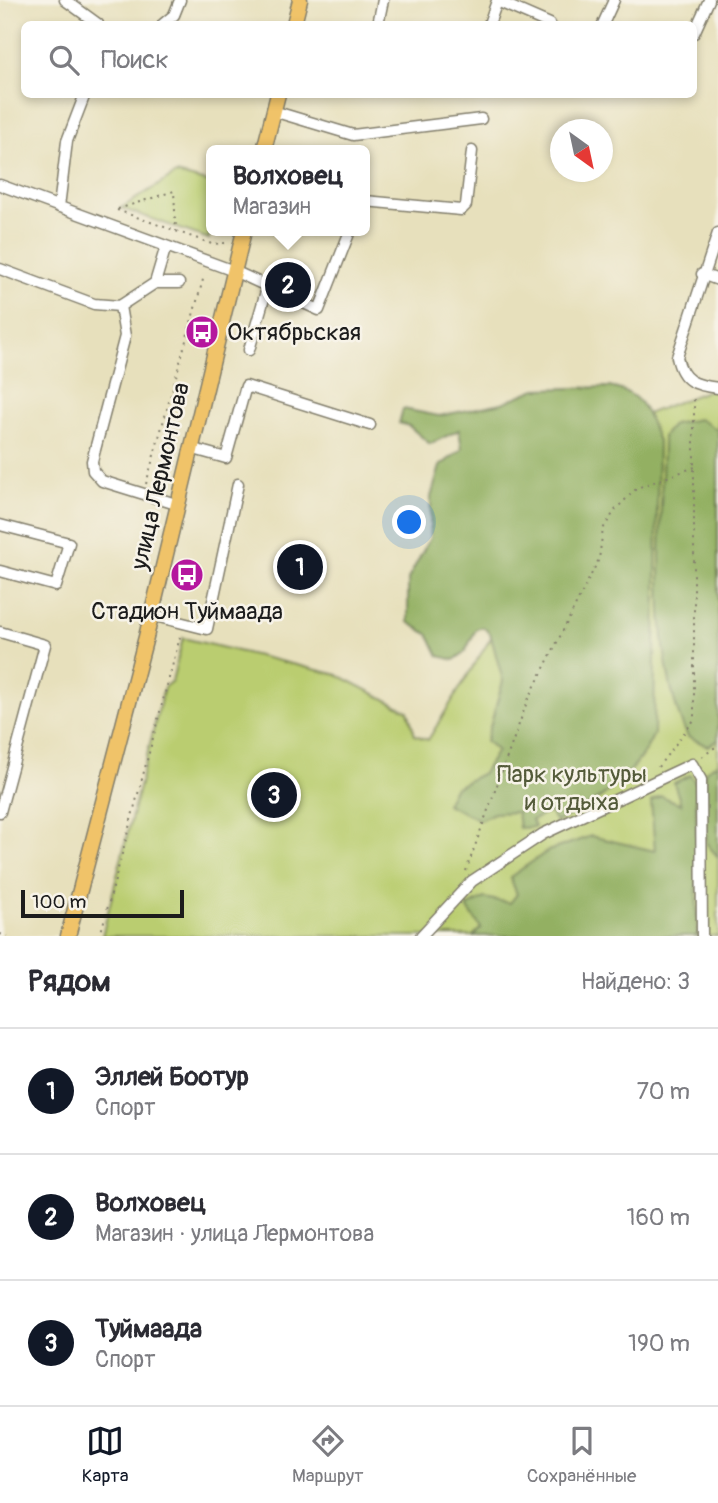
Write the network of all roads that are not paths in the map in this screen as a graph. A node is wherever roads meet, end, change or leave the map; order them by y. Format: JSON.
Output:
{"nodes":[{"id":1,"x":65,"y":0,"type":"edge"},
{"id":2,"x":180,"y":0,"type":"edge"},
{"id":3,"x":300,"y":0,"type":"edge"},
{"id":4,"x":383,"y":0,"type":"edge"},
{"id":5,"x":497,"y":0,"type":"edge"},
{"id":6,"x":614,"y":0,"type":"edge"},
{"id":7,"x":709,"y":0,"type":"edge"},
{"id":8,"x":94,"y":21,"type":"edge"},
{"id":9,"x":167,"y":21,"type":"edge"},
{"id":10,"x":296,"y":21,"type":"edge"},
{"id":11,"x":379,"y":21,"type":"edge"},
{"id":12,"x":490,"y":21,"type":"edge"},
{"id":13,"x":543,"y":21,"type":"edge"},
{"id":14,"x":604,"y":21,"type":"edge"},
{"id":15,"x":697,"y":26,"type":"edge"},
{"id":16,"x":83,"y":98,"type":"edge"},
{"id":17,"x":277,"y":98,"type":"edge"},
{"id":18,"x":274,"y":111,"type":"junction"},
{"id":19,"x":481,"y":119,"type":"dead end"},
{"id":20,"x":265,"y":145,"type":"edge"},
{"id":21,"x":472,"y":150,"type":"dead end"},
{"id":22,"x":0,"y":185,"type":"edge"},
{"id":23,"x":370,"y":201,"type":"edge"},
{"id":24,"x":59,"y":207,"type":"junction"},
{"id":25,"x":718,"y":233,"type":"edge"},
{"id":26,"x":243,"y":236,"type":"edge"},
{"id":27,"x":348,"y":236,"type":"edge"},
{"id":28,"x":166,"y":246,"type":"junction"},
{"id":29,"x":0,"y":269,"type":"edge"},
{"id":30,"x":234,"y":271,"type":"junction"},
{"id":31,"x":702,"y":274,"type":"junction"},
{"id":32,"x":718,"y":280,"type":"edge"},
{"id":33,"x":155,"y":283,"type":"junction"},
{"id":34,"x":179,"y":283,"type":"dead end"},
{"id":35,"x":267,"y":288,"type":"junction"},
{"id":36,"x":121,"y":306,"type":"junction"},
{"id":37,"x":249,"y":350,"type":"dead end"},
{"id":38,"x":718,"y":388,"type":"edge"},
{"id":39,"x":370,"y":425,"type":"dead end"},
{"id":40,"x":190,"y":448,"type":"junction"},
{"id":41,"x":238,"y":484,"type":"dead end"},
{"id":42,"x":176,"y":504,"type":"junction"},
{"id":43,"x":0,"y":525,"type":"edge"},
{"id":44,"x":0,"y":571,"type":"edge"},
{"id":45,"x":151,"y":615,"type":"junction"},
{"id":46,"x":0,"y":632,"type":"edge"},
{"id":47,"x":0,"y":812,"type":"edge"},
{"id":48,"x":68,"y":936,"type":"edge"},
{"id":49,"x":421,"y":936,"type":"edge"},
{"id":50,"x":702,"y":936,"type":"edge"}],
"edges":[{"from":1,"to":8,"type":"street"},
{"from":2,"to":9,"type":"street"},
{"from":3,"to":10,"type":"main road"},
{"from":4,"to":11,"type":"street"},
{"from":5,"to":12,"type":"street"},
{"from":5,"to":13,"type":"street"},
{"from":6,"to":14,"type":"street"},
{"from":7,"to":15,"type":"street"},
{"from":16,"to":24,"type":"street"},
{"from":17,"to":18,"type":"main road"},
{"from":18,"to":19,"type":"street"},
{"from":18,"to":20,"type":"main road"},
{"from":21,"to":23,"type":"street"},
{"from":22,"to":24,"type":"street"},
{"from":24,"to":28,"type":"street"},
{"from":25,"to":31,"type":"street"},
{"from":26,"to":30,"type":"main road","name":"улица Лермонтова"},
{"from":27,"to":35,"type":"street"},
{"from":28,"to":30,"type":"street"},
{"from":28,"to":33,"type":"street"},
{"from":29,"to":36,"type":"street"},
{"from":30,"to":35,"type":"street"},
{"from":30,"to":40,"type":"main road","name":"улица Лермонтова"},
{"from":31,"to":32,"type":"street"},
{"from":31,"to":38,"type":"street"},
{"from":33,"to":34,"type":"street"},
{"from":33,"to":36,"type":"street"},
{"from":35,"to":37,"type":"street"},
{"from":36,"to":42,"type":"street"},
{"from":39,"to":40,"type":"street"},
{"from":40,"to":42,"type":"main road","name":"улица Лермонтова"},
{"from":41,"to":45,"type":"street"},
{"from":42,"to":45,"type":"main road","name":"улица Лермонтова"},
{"from":43,"to":44,"type":"street"},
{"from":45,"to":48,"type":"main road","name":"улица Лермонтова"},
{"from":46,"to":47,"type":"street"},
{"from":49,"to":50,"type":"street"}]}
